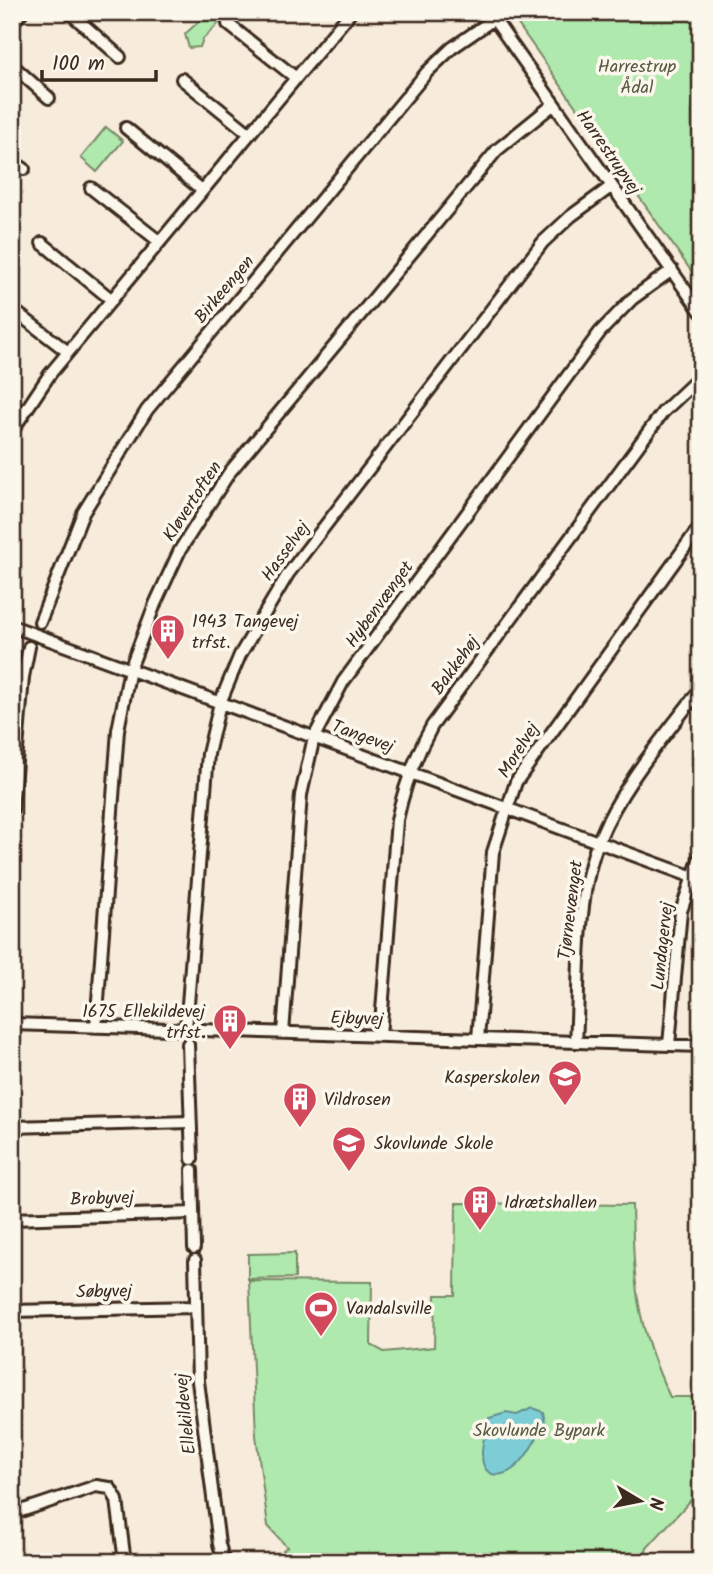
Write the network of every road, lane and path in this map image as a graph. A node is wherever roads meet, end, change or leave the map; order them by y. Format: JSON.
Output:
{"nodes":[{"id":1,"x":22,"y":12,"type":"edge"},
{"id":2,"x":69,"y":12,"type":"edge"},
{"id":3,"x":343,"y":15,"type":"edge"},
{"id":4,"x":492,"y":16,"type":"edge"},
{"id":5,"x":12,"y":23,"type":"edge"},
{"id":6,"x":229,"y":24,"type":"dead end"},
{"id":7,"x":120,"y":57,"type":"dead end"},
{"id":8,"x":12,"y":65,"type":"edge"},
{"id":9,"x":296,"y":78,"type":"junction"},
{"id":10,"x":182,"y":79,"type":"dead end"},
{"id":11,"x":49,"y":98,"type":"dead end"},
{"id":12,"x":554,"y":104,"type":"junction"},
{"id":13,"x":126,"y":128,"type":"dead end"},
{"id":14,"x":250,"y":134,"type":"junction"},
{"id":15,"x":12,"y":161,"type":"edge"},
{"id":16,"x":24,"y":169,"type":"dead end"},
{"id":17,"x":612,"y":186,"type":"junction"},
{"id":18,"x":91,"y":188,"type":"dead end"},
{"id":19,"x":202,"y":190,"type":"junction"},
{"id":20,"x":42,"y":243,"type":"dead end"},
{"id":21,"x":160,"y":243,"type":"junction"},
{"id":22,"x":672,"y":270,"type":"junction"},
{"id":23,"x":112,"y":300,"type":"junction"},
{"id":24,"x":12,"y":309,"type":"edge"},
{"id":25,"x":701,"y":312,"type":"edge"},
{"id":26,"x":68,"y":352,"type":"junction"},
{"id":27,"x":701,"y":376,"type":"edge"},
{"id":28,"x":17,"y":412,"type":"edge"},
{"id":29,"x":12,"y":431,"type":"edge"},
{"id":30,"x":701,"y":525,"type":"edge"},
{"id":31,"x":40,"y":622,"type":"dead end"},
{"id":32,"x":12,"y":626,"type":"edge"},
{"id":33,"x":29,"y":647,"type":"dead end"},
{"id":34,"x":130,"y":669,"type":"junction"},
{"id":35,"x":701,"y":688,"type":"edge"},
{"id":36,"x":220,"y":703,"type":"junction"},
{"id":37,"x":314,"y":737,"type":"junction"},
{"id":38,"x":409,"y":772,"type":"junction"},
{"id":39,"x":505,"y":808,"type":"junction"},
{"id":40,"x":12,"y":810,"type":"edge"},
{"id":41,"x":598,"y":842,"type":"junction"},
{"id":42,"x":701,"y":854,"type":"edge"},
{"id":43,"x":695,"y":878,"type":"edge"},
{"id":44,"x":12,"y":1024,"type":"edge"},
{"id":45,"x":96,"y":1027,"type":"junction"},
{"id":46,"x":186,"y":1029,"type":"junction"},
{"id":47,"x":283,"y":1033,"type":"junction"},
{"id":48,"x":380,"y":1036,"type":"junction"},
{"id":49,"x":478,"y":1039,"type":"junction"},
{"id":50,"x":576,"y":1042,"type":"junction"},
{"id":51,"x":188,"y":1044,"type":"dead end"},
{"id":52,"x":669,"y":1045,"type":"junction"},
{"id":53,"x":701,"y":1046,"type":"edge"},
{"id":54,"x":190,"y":1122,"type":"junction"},
{"id":55,"x":12,"y":1127,"type":"edge"},
{"id":56,"x":193,"y":1213,"type":"junction"},
{"id":57,"x":12,"y":1219,"type":"edge"},
{"id":58,"x":194,"y":1248,"type":"dead end"},
{"id":59,"x":194,"y":1260,"type":"dead end"},
{"id":60,"x":196,"y":1307,"type":"junction"},
{"id":61,"x":12,"y":1311,"type":"edge"},
{"id":62,"x":12,"y":1514,"type":"edge"},
{"id":63,"x":125,"y":1562,"type":"edge"},
{"id":64,"x":224,"y":1562,"type":"edge"}],
"edges":[{"from":1,"to":5,"type":"street"},
{"from":2,"to":7,"type":"street"},
{"from":3,"to":9,"type":"street"},
{"from":4,"to":12,"type":"street","name":"Harrestrupvej"},
{"from":4,"to":31,"type":"street","name":"Birkeengen"},
{"from":6,"to":9,"type":"street"},
{"from":8,"to":11,"type":"street"},
{"from":9,"to":14,"type":"street"},
{"from":10,"to":14,"type":"street"},
{"from":12,"to":17,"type":"street","name":"Harrestrupvej"},
{"from":12,"to":34,"type":"street","name":"Kløvertoften"},
{"from":13,"to":19,"type":"street"},
{"from":14,"to":19,"type":"street"},
{"from":15,"to":16,"type":"street"},
{"from":17,"to":22,"type":"street","name":"Harrestrupvej"},
{"from":17,"to":36,"type":"street","name":"Hasselvej"},
{"from":18,"to":21,"type":"street"},
{"from":19,"to":21,"type":"street"},
{"from":20,"to":23,"type":"street"},
{"from":21,"to":23,"type":"street"},
{"from":22,"to":25,"type":"street","name":"Harrestrupvej"},
{"from":22,"to":37,"type":"street","name":"Hybenvænget"},
{"from":23,"to":26,"type":"street"},
{"from":24,"to":26,"type":"street"},
{"from":26,"to":28,"type":"street"},
{"from":27,"to":38,"type":"street","name":"Bakkehøj"},
{"from":28,"to":29,"type":"street"},
{"from":30,"to":39,"type":"street","name":"Morelvej"},
{"from":32,"to":34,"type":"street","name":"Tangevej"},
{"from":33,"to":40,"type":"street"},
{"from":34,"to":36,"type":"street","name":"Tangevej"},
{"from":34,"to":45,"type":"street","name":"Kløvertoften"},
{"from":35,"to":41,"type":"street","name":"Tjørnevænget"},
{"from":36,"to":37,"type":"street","name":"Tangevej"},
{"from":36,"to":46,"type":"street","name":"Hasselvej"},
{"from":37,"to":38,"type":"street","name":"Tangevej"},
{"from":37,"to":47,"type":"street","name":"Hybenvænget"},
{"from":38,"to":39,"type":"street","name":"Tangevej"},
{"from":38,"to":48,"type":"street","name":"Bakkehøj"},
{"from":39,"to":41,"type":"street","name":"Tangevej"},
{"from":39,"to":49,"type":"street","name":"Morelvej"},
{"from":41,"to":43,"type":"street","name":"Tangevej"},
{"from":41,"to":50,"type":"street","name":"Tjørnevænget"},
{"from":42,"to":43,"type":"street","name":"Lundagervej"},
{"from":43,"to":52,"type":"street","name":"Lundagervej"},
{"from":44,"to":45,"type":"street","name":"Ejbyvej"},
{"from":45,"to":46,"type":"street","name":"Ejbyvej"},
{"from":46,"to":47,"type":"street","name":"Ejbyvej"},
{"from":47,"to":48,"type":"street","name":"Ejbyvej"},
{"from":48,"to":49,"type":"street","name":"Ejbyvej"},
{"from":49,"to":50,"type":"street","name":"Ejbyvej"},
{"from":50,"to":52,"type":"street","name":"Ejbyvej"},
{"from":51,"to":54,"type":"street"},
{"from":52,"to":53,"type":"street","name":"Ejbyvej"},
{"from":54,"to":55,"type":"street"},
{"from":54,"to":56,"type":"street"},
{"from":56,"to":57,"type":"street","name":"Brobyvej"},
{"from":56,"to":58,"type":"street"},
{"from":59,"to":60,"type":"street","name":"Ellekildevej"},
{"from":60,"to":61,"type":"street","name":"Søbyvej"},
{"from":60,"to":64,"type":"street","name":"Ellekildevej"},
{"from":62,"to":63,"type":"street"}]}
